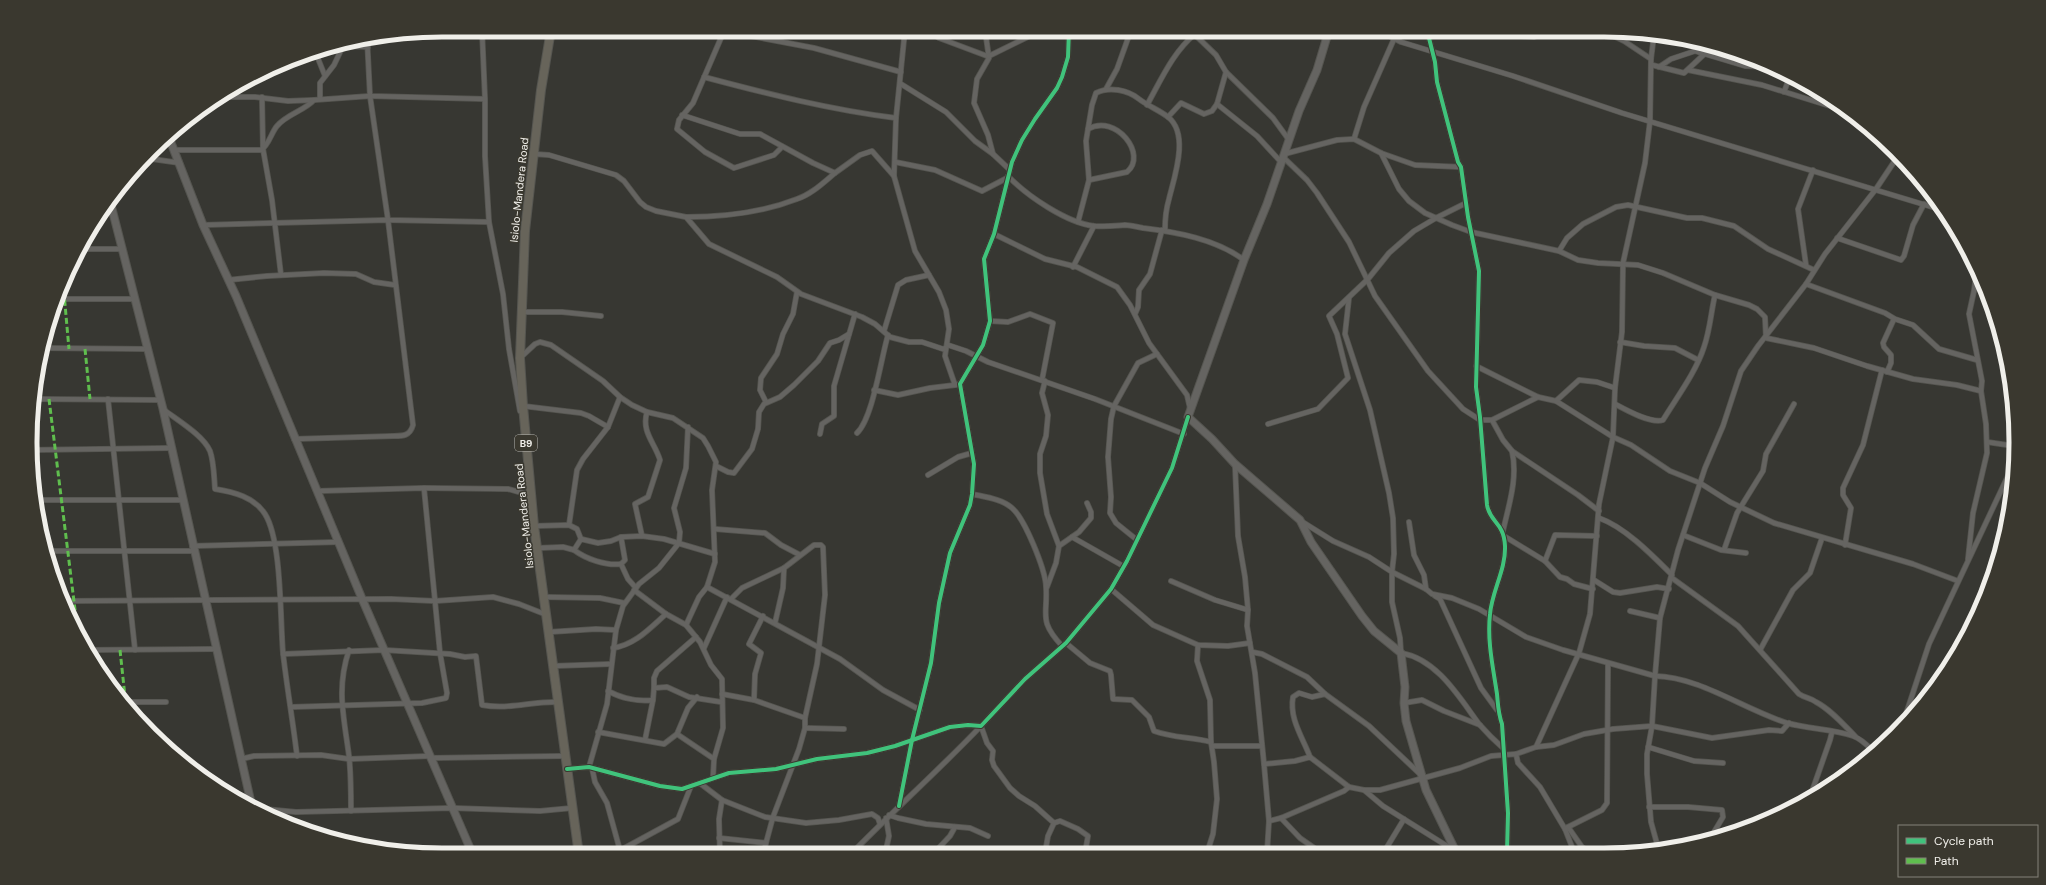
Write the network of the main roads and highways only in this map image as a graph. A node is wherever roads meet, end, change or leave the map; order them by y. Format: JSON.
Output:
{"nodes":[{"id":1,"x":550,"y":37,"type":"edge"},
{"id":2,"x":1327,"y":37,"type":"edge"},
{"id":3,"x":171,"y":142,"type":"edge"},
{"id":4,"x":112,"y":208,"type":"edge"},
{"id":5,"x":251,"y":800,"type":"edge"},
{"id":6,"x":470,"y":848,"type":"edge"},
{"id":7,"x":578,"y":848,"type":"edge"},
{"id":8,"x":1453,"y":848,"type":"edge"}],
"edges":[{"from":1,"to":7,"type":"highway","name":"Isiolo-Mandera Road","number":"B9"},
{"from":2,"to":8,"type":"main road"},
{"from":3,"to":6,"type":"main road"},
{"from":4,"to":5,"type":"main road"}]}
